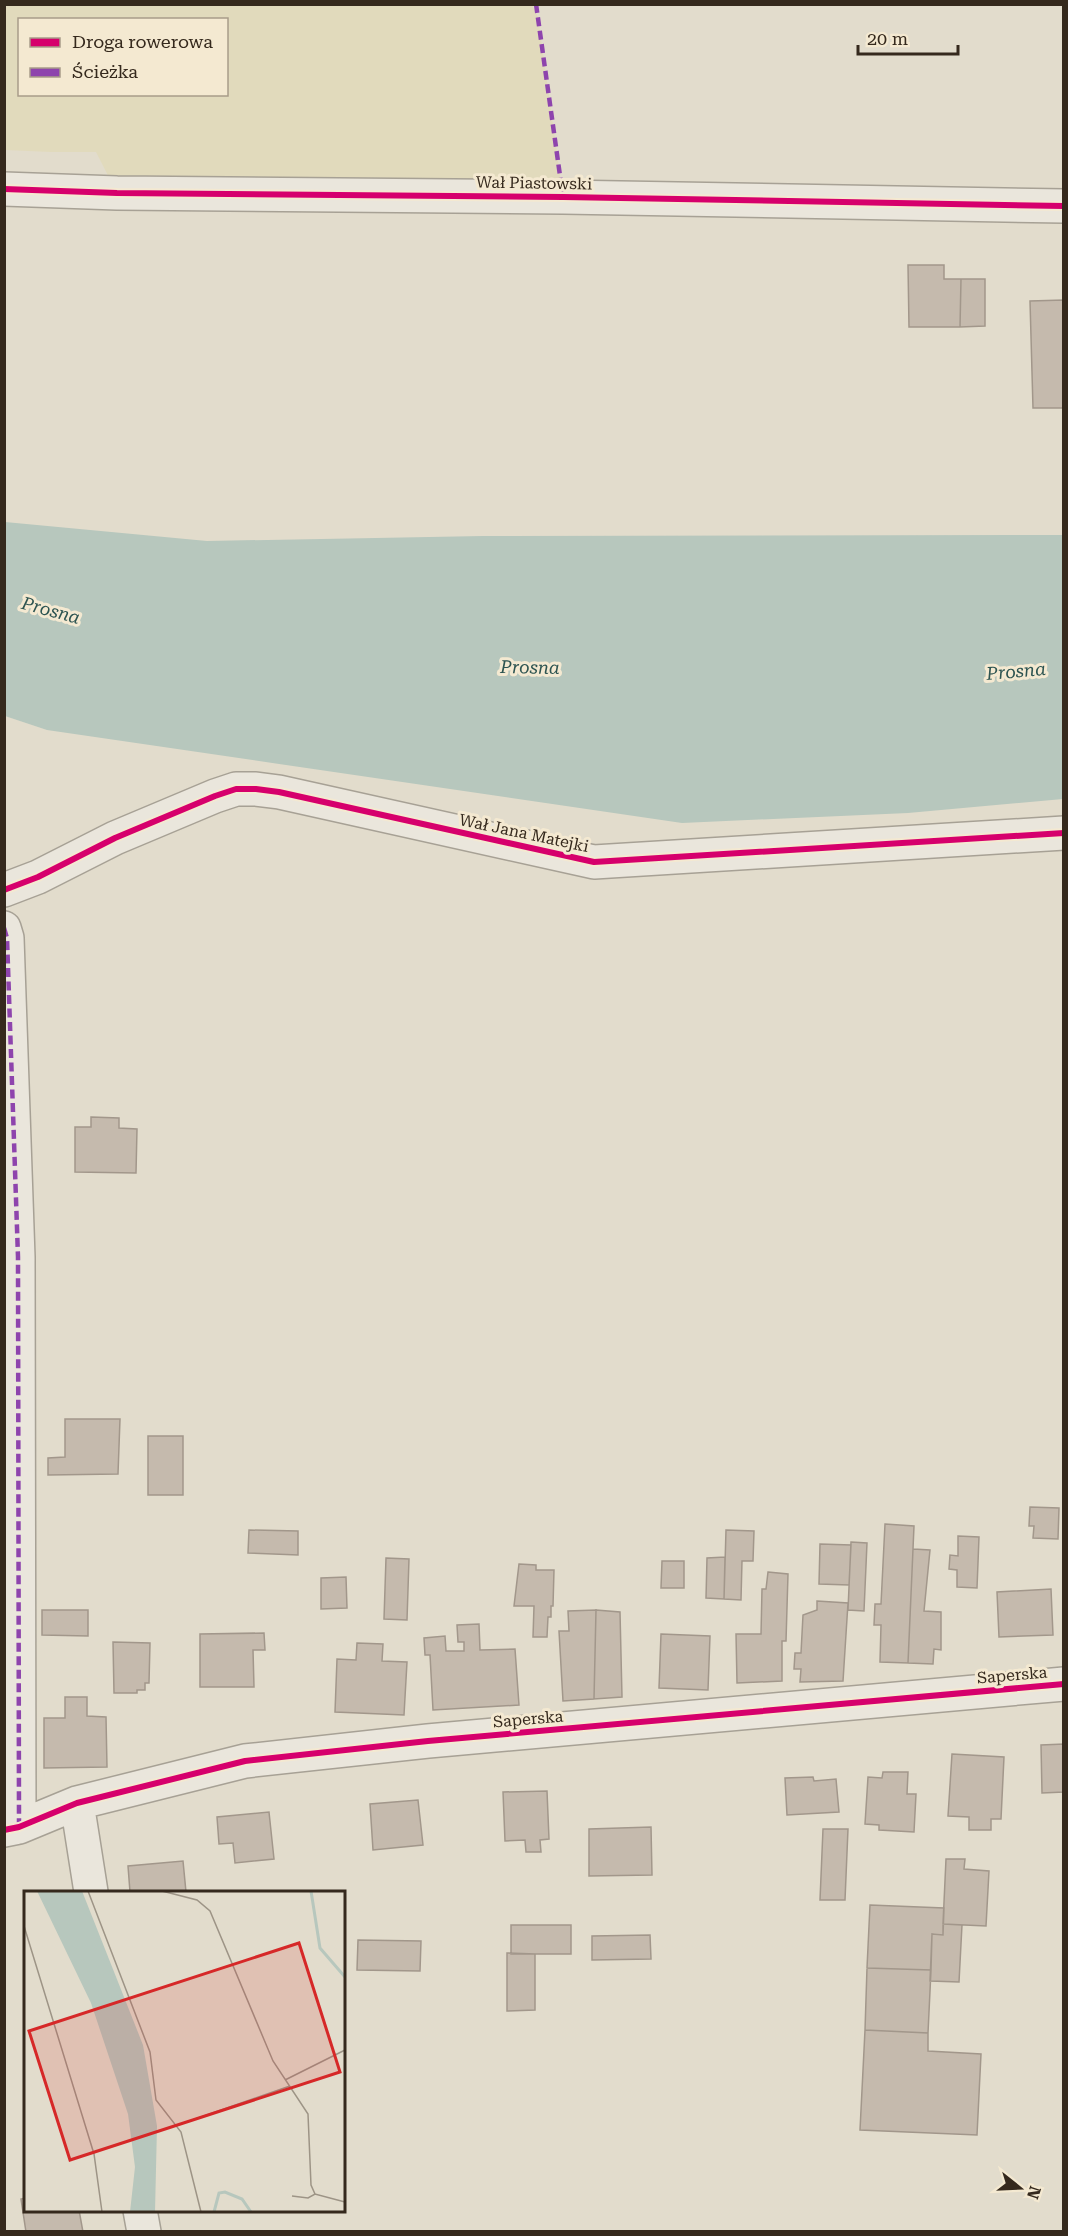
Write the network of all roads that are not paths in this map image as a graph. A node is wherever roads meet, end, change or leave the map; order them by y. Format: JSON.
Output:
{"nodes":[{"id":1,"x":4,"y":189,"type":"edge"},
{"id":2,"x":1064,"y":206,"type":"edge"},
{"id":3,"x":1064,"y":832,"type":"edge"},
{"id":4,"x":4,"y":890,"type":"edge"},
{"id":5,"x":4,"y":928,"type":"edge"},
{"id":6,"x":1064,"y":1683,"type":"edge"},
{"id":7,"x":77,"y":1803,"type":"junction"},
{"id":8,"x":12,"y":1829,"type":"edge"},
{"id":9,"x":91,"y":1891,"type":"edge"},
{"id":10,"x":140,"y":2212,"type":"edge"},
{"id":11,"x":144,"y":2232,"type":"edge"}],
"edges":[{"from":1,"to":2,"type":"street","name":"Wał Piastowski"},
{"from":3,"to":4,"type":"street","name":"Wał Jana Matejki"},
{"from":5,"to":8,"type":"street"},
{"from":6,"to":7,"type":"street","name":"Saperska"},
{"from":7,"to":8,"type":"street","name":"Saperska"},
{"from":7,"to":9,"type":"street"},
{"from":10,"to":11,"type":"street"}]}
